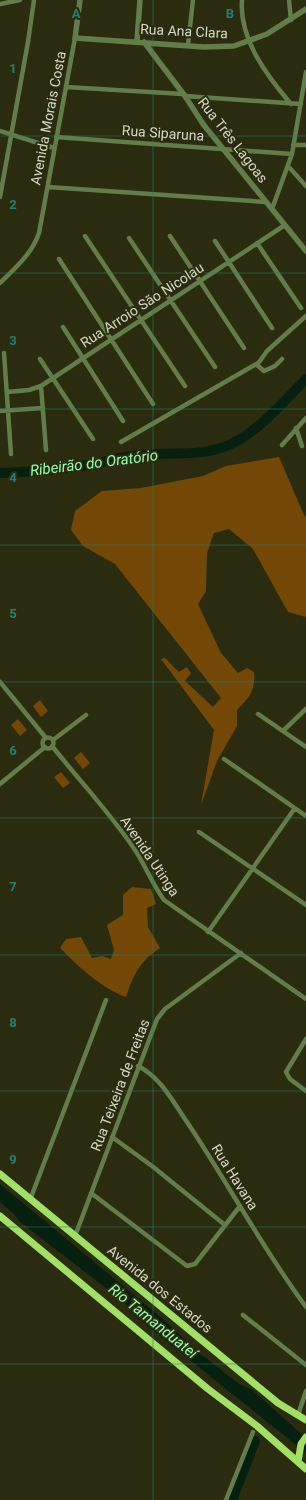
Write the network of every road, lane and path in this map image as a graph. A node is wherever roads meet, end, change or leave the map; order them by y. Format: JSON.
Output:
{"nodes":[{"id":1,"x":20,"y":0,"type":"edge"},
{"id":2,"x":34,"y":0,"type":"edge"},
{"id":3,"x":80,"y":0,"type":"edge"},
{"id":4,"x":140,"y":0,"type":"edge"},
{"id":5,"x":193,"y":0,"type":"edge"},
{"id":6,"x":242,"y":0,"type":"edge"},
{"id":7,"x":289,"y":0,"type":"edge"},
{"id":8,"x":0,"y":4,"type":"edge"},
{"id":9,"x":306,"y":9,"type":"edge"},
{"id":10,"x":291,"y":20,"type":"junction"},
{"id":11,"x":75,"y":38,"type":"junction"},
{"id":12,"x":137,"y":41,"type":"junction"},
{"id":13,"x":250,"y":41,"type":"junction"},
{"id":14,"x":144,"y":42,"type":"junction"},
{"id":15,"x":188,"y":45,"type":"junction"},
{"id":16,"x":306,"y":72,"type":"edge"},
{"id":17,"x":66,"y":87,"type":"junction"},
{"id":18,"x":184,"y":95,"type":"junction"},
{"id":19,"x":291,"y":104,"type":"junction"},
{"id":20,"x":301,"y":104,"type":"junction"},
{"id":21,"x":0,"y":131,"type":"edge"},
{"id":22,"x":11,"y":135,"type":"junction"},
{"id":23,"x":56,"y":137,"type":"junction"},
{"id":24,"x":294,"y":145,"type":"junction"},
{"id":25,"x":306,"y":145,"type":"edge"},
{"id":26,"x":54,"y":148,"type":"junction"},
{"id":27,"x":224,"y":148,"type":"junction"},
{"id":28,"x":292,"y":154,"type":"junction"},
{"id":29,"x":288,"y":166,"type":"junction"},
{"id":30,"x":48,"y":186,"type":"junction"},
{"id":31,"x":306,"y":186,"type":"edge"},
{"id":32,"x":0,"y":196,"type":"edge"},
{"id":33,"x":266,"y":202,"type":"junction"},
{"id":34,"x":272,"y":209,"type":"junction"},
{"id":35,"x":285,"y":225,"type":"junction"},
{"id":36,"x":85,"y":236,"type":"dead end"},
{"id":37,"x":170,"y":236,"type":"dead end"},
{"id":38,"x":129,"y":238,"type":"dead end"},
{"id":39,"x":215,"y":241,"type":"dead end"},
{"id":40,"x":257,"y":243,"type":"junction"},
{"id":41,"x":306,"y":250,"type":"edge"},
{"id":42,"x":59,"y":259,"type":"dead end"},
{"id":43,"x":228,"y":261,"type":"junction"},
{"id":44,"x":199,"y":281,"type":"junction"},
{"id":45,"x":0,"y":283,"type":"edge"},
{"id":46,"x":170,"y":300,"type":"junction"},
{"id":47,"x":301,"y":308,"type":"dead end"},
{"id":48,"x":306,"y":316,"type":"edge"},
{"id":49,"x":141,"y":319,"type":"junction"},
{"id":50,"x":63,"y":327,"type":"dead end"},
{"id":51,"x":272,"y":328,"type":"dead end"},
{"id":52,"x":110,"y":338,"type":"junction"},
{"id":53,"x":244,"y":348,"type":"dead end"},
{"id":54,"x":4,"y":353,"type":"dead end"},
{"id":55,"x":82,"y":358,"type":"junction"},
{"id":56,"x":40,"y":359,"type":"dead end"},
{"id":57,"x":282,"y":359,"type":"dead end"},
{"id":58,"x":258,"y":363,"type":"junction"},
{"id":59,"x":214,"y":367,"type":"dead end"},
{"id":60,"x":53,"y":377,"type":"junction"},
{"id":61,"x":41,"y":386,"type":"junction"},
{"id":62,"x":185,"y":386,"type":"dead end"},
{"id":63,"x":7,"y":392,"type":"junction"},
{"id":64,"x":153,"y":404,"type":"dead end"},
{"id":65,"x":42,"y":408,"type":"junction"},
{"id":66,"x":8,"y":410,"type":"junction"},
{"id":67,"x":0,"y":411,"type":"edge"},
{"id":68,"x":306,"y":418,"type":"edge"},
{"id":69,"x":123,"y":421,"type":"dead end"},
{"id":70,"x":296,"y":428,"type":"junction"},
{"id":71,"x":93,"y":439,"type":"dead end"},
{"id":72,"x":121,"y":442,"type":"dead end"},
{"id":73,"x":282,"y":445,"type":"dead end"},
{"id":74,"x":302,"y":446,"type":"dead end"},
{"id":75,"x":46,"y":450,"type":"dead end"},
{"id":76,"x":11,"y":454,"type":"dead end"},
{"id":77,"x":0,"y":682,"type":"edge"},
{"id":78,"x":306,"y":709,"type":"edge"},
{"id":79,"x":258,"y":714,"type":"dead end"},
{"id":80,"x":86,"y":715,"type":"dead end"},
{"id":81,"x":283,"y":731,"type":"junction"},
{"id":82,"x":46,"y":738,"type":"junction"},
{"id":83,"x":53,"y":740,"type":"junction"},
{"id":84,"x":52,"y":746,"type":"junction"},
{"id":85,"x":45,"y":747,"type":"junction"},
{"id":86,"x":306,"y":747,"type":"edge"},
{"id":87,"x":224,"y":760,"type":"dead end"},
{"id":88,"x":0,"y":784,"type":"edge"},
{"id":89,"x":295,"y":808,"type":"junction"},
{"id":90,"x":306,"y":816,"type":"edge"},
{"id":91,"x":199,"y":832,"type":"dead end"},
{"id":92,"x":252,"y":869,"type":"junction"},
{"id":93,"x":306,"y":905,"type":"edge"},
{"id":94,"x":208,"y":932,"type":"junction"},
{"id":95,"x":240,"y":953,"type":"junction"},
{"id":96,"x":306,"y":999,"type":"edge"},
{"id":97,"x":106,"y":1000,"type":"dead end"},
{"id":98,"x":306,"y":1039,"type":"edge"},
{"id":99,"x":138,"y":1066,"type":"junction"},
{"id":100,"x":306,"y":1091,"type":"edge"},
{"id":101,"x":112,"y":1137,"type":"junction"},
{"id":102,"x":0,"y":1174,"type":"edge"},
{"id":103,"x":91,"y":1193,"type":"junction"},
{"id":104,"x":30,"y":1200,"type":"junction"},
{"id":105,"x":240,"y":1206,"type":"junction"},
{"id":106,"x":0,"y":1216,"type":"edge"},
{"id":107,"x":225,"y":1226,"type":"junction"},
{"id":108,"x":75,"y":1236,"type":"junction"},
{"id":109,"x":306,"y":1308,"type":"edge"},
{"id":110,"x":243,"y":1315,"type":"dead end"},
{"id":111,"x":306,"y":1365,"type":"edge"},
{"id":112,"x":306,"y":1391,"type":"edge"},
{"id":113,"x":298,"y":1415,"type":"junction"},
{"id":114,"x":306,"y":1420,"type":"edge"},
{"id":115,"x":253,"y":1432,"type":"dead end"},
{"id":116,"x":306,"y":1437,"type":"edge"},
{"id":117,"x":298,"y":1462,"type":"junction"},
{"id":118,"x":306,"y":1469,"type":"edge"},
{"id":119,"x":226,"y":1500,"type":"edge"}],
"edges":[{"from":1,"to":8,"type":"street"},
{"from":2,"to":22,"type":"street"},
{"from":3,"to":11,"type":"street","name":"Avenida Morais Costa"},
{"from":4,"to":12,"type":"street"},
{"from":5,"to":15,"type":"street"},
{"from":6,"to":13,"type":"street"},
{"from":7,"to":10,"type":"street"},
{"from":9,"to":10,"type":"street","name":"Rua Ana Clara"},
{"from":10,"to":13,"type":"street","name":"Rua Ana Clara"},
{"from":11,"to":12,"type":"street","name":"Rua Ana Clara"},
{"from":11,"to":17,"type":"street","name":"Avenida Morais Costa"},
{"from":12,"to":14,"type":"street","name":"Rua Ana Clara"},
{"from":13,"to":15,"type":"street","name":"Rua Ana Clara"},
{"from":13,"to":19,"type":"street"},
{"from":14,"to":15,"type":"street","name":"Rua Ana Clara"},
{"from":14,"to":18,"type":"street","name":"Rua Três Lagoas"},
{"from":16,"to":20,"type":"street"},
{"from":17,"to":18,"type":"street"},
{"from":17,"to":23,"type":"street","name":"Avenida Morais Costa"},
{"from":18,"to":19,"type":"street"},
{"from":18,"to":27,"type":"street","name":"Rua Três Lagoas"},
{"from":19,"to":20,"type":"street"},
{"from":20,"to":24,"type":"street"},
{"from":21,"to":22,"type":"street"},
{"from":22,"to":26,"type":"street"},
{"from":22,"to":32,"type":"street"},
{"from":23,"to":26,"type":"street","name":"Avenida Morais Costa"},
{"from":23,"to":27,"type":"street","name":"Rua Siparuna"},
{"from":24,"to":25,"type":"street"},
{"from":24,"to":28,"type":"street"},
{"from":26,"to":30,"type":"street","name":"Avenida Morais Costa"},
{"from":27,"to":28,"type":"street","name":"Rua Siparuna"},
{"from":27,"to":33,"type":"street","name":"Rua Três Lagoas"},
{"from":28,"to":29,"type":"street"},
{"from":29,"to":31,"type":"street"},
{"from":29,"to":34,"type":"street"},
{"from":30,"to":33,"type":"street"},
{"from":30,"to":45,"type":"street","name":"Avenida Morais Costa"},
{"from":33,"to":34,"type":"street","name":"Rua Três Lagoas"},
{"from":34,"to":35,"type":"street","name":"Rua Três Lagoas"},
{"from":35,"to":40,"type":"street","name":"Rua Arroio São Nicolau"},
{"from":35,"to":41,"type":"street","name":"Rua Três Lagoas"},
{"from":36,"to":49,"type":"street"},
{"from":37,"to":44,"type":"street"},
{"from":38,"to":46,"type":"street"},
{"from":39,"to":43,"type":"street"},
{"from":40,"to":43,"type":"street","name":"Rua Arroio São Nicolau"},
{"from":40,"to":47,"type":"street"},
{"from":42,"to":52,"type":"street"},
{"from":43,"to":44,"type":"street","name":"Rua Arroio São Nicolau"},
{"from":43,"to":51,"type":"street"},
{"from":44,"to":46,"type":"street","name":"Rua Arroio São Nicolau"},
{"from":44,"to":53,"type":"street"},
{"from":46,"to":49,"type":"street","name":"Rua Arroio São Nicolau"},
{"from":46,"to":59,"type":"street"},
{"from":48,"to":58,"type":"street"},
{"from":49,"to":52,"type":"street","name":"Rua Arroio São Nicolau"},
{"from":49,"to":62,"type":"street"},
{"from":50,"to":55,"type":"street"},
{"from":52,"to":55,"type":"street","name":"Rua Arroio São Nicolau"},
{"from":52,"to":64,"type":"street"},
{"from":54,"to":63,"type":"street"},
{"from":55,"to":60,"type":"street","name":"Rua Arroio São Nicolau"},
{"from":55,"to":69,"type":"street"},
{"from":56,"to":60,"type":"street"},
{"from":57,"to":58,"type":"street"},
{"from":58,"to":72,"type":"street"},
{"from":60,"to":61,"type":"street","name":"Rua Arroio São Nicolau"},
{"from":60,"to":71,"type":"street"},
{"from":61,"to":63,"type":"street","name":"Rua Arroio São Nicolau"},
{"from":61,"to":65,"type":"street"},
{"from":63,"to":66,"type":"street"},
{"from":65,"to":66,"type":"street"},
{"from":65,"to":75,"type":"street"},
{"from":66,"to":67,"type":"street"},
{"from":66,"to":76,"type":"street"},
{"from":68,"to":70,"type":"street"},
{"from":70,"to":73,"type":"street"},
{"from":70,"to":74,"type":"street"},
{"from":77,"to":82,"type":"street"},
{"from":78,"to":81,"type":"street"},
{"from":79,"to":81,"type":"street"},
{"from":80,"to":83,"type":"street"},
{"from":81,"to":86,"type":"street"},
{"from":82,"to":83,"type":"street"},
{"from":82,"to":85,"type":"street"},
{"from":83,"to":84,"type":"street"},
{"from":84,"to":85,"type":"street"},
{"from":84,"to":94,"type":"street","name":"Avenida Utinga"},
{"from":85,"to":88,"type":"street"},
{"from":87,"to":89,"type":"street"},
{"from":89,"to":90,"type":"street"},
{"from":89,"to":92,"type":"street"},
{"from":91,"to":92,"type":"street"},
{"from":92,"to":93,"type":"street"},
{"from":92,"to":94,"type":"street"},
{"from":94,"to":95,"type":"street","name":"Avenida Utinga"},
{"from":95,"to":96,"type":"street","name":"Avenida Utinga"},
{"from":95,"to":99,"type":"street","name":"Rua Teixeira de Freitas"},
{"from":97,"to":104,"type":"street"},
{"from":98,"to":100,"type":"street"},
{"from":99,"to":101,"type":"street","name":"Rua Teixeira de Freitas"},
{"from":99,"to":105,"type":"street","name":"Rua Havana"},
{"from":101,"to":103,"type":"street","name":"Rua Teixeira de Freitas"},
{"from":101,"to":107,"type":"street"},
{"from":102,"to":104,"type":"highway","name":"Avenida dos Estados"},
{"from":103,"to":107,"type":"street"},
{"from":103,"to":108,"type":"street","name":"Rua Teixeira de Freitas"},
{"from":104,"to":108,"type":"highway","name":"Avenida dos Estados"},
{"from":105,"to":107,"type":"street"},
{"from":105,"to":109,"type":"street","name":"Rua Havana"},
{"from":106,"to":117,"type":"highway"},
{"from":108,"to":113,"type":"highway","name":"Avenida dos Estados"},
{"from":110,"to":111,"type":"street"},
{"from":112,"to":113,"type":"street"},
{"from":113,"to":114,"type":"highway","name":"Avenida dos Estados"},
{"from":115,"to":119,"type":"street"},
{"from":116,"to":117,"type":"highway"},
{"from":117,"to":118,"type":"highway"}]}
